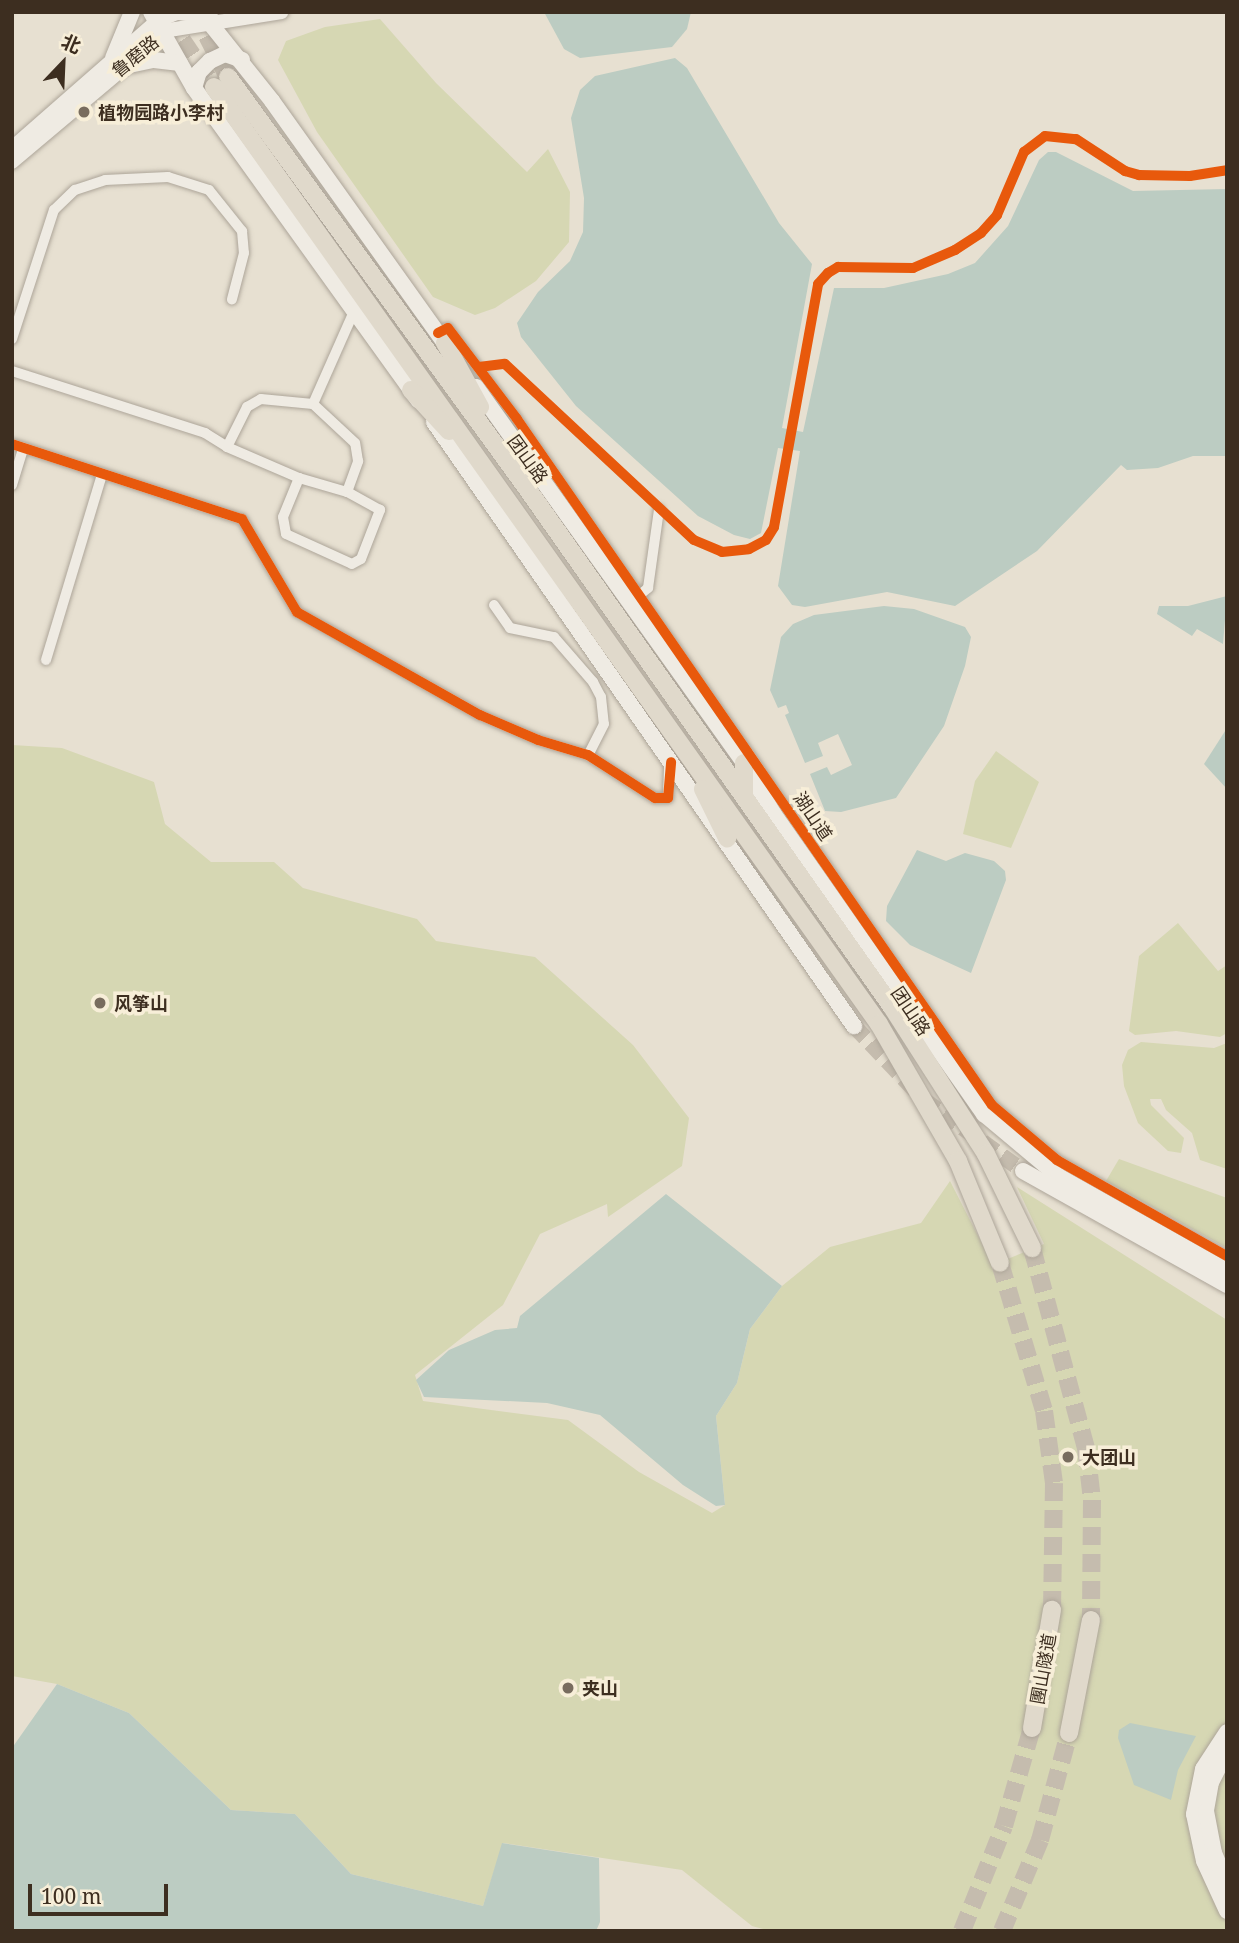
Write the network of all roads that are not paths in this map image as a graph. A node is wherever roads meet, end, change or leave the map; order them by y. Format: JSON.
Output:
{"nodes":[{"id":1,"x":132,"y":12,"type":"edge"},
{"id":2,"x":282,"y":12,"type":"edge"},
{"id":3,"x":205,"y":16,"type":"edge"},
{"id":4,"x":157,"y":22,"type":"edge"},
{"id":5,"x":242,"y":60,"type":"junction"},
{"id":6,"x":117,"y":63,"type":"junction"},
{"id":7,"x":180,"y":63,"type":"junction"},
{"id":8,"x":194,"y":88,"type":"junction"},
{"id":9,"x":12,"y":148,"type":"edge"},
{"id":10,"x":12,"y":162,"type":"edge"},
{"id":11,"x":232,"y":299,"type":"dead end"},
{"id":12,"x":355,"y":309,"type":"junction"},
{"id":13,"x":442,"y":338,"type":"junction"},
{"id":14,"x":12,"y":339,"type":"edge"},
{"id":15,"x":12,"y":371,"type":"edge"},
{"id":16,"x":411,"y":390,"type":"junction"},
{"id":17,"x":313,"y":404,"type":"junction"},
{"id":18,"x":18,"y":446,"type":"edge"},
{"id":19,"x":227,"y":447,"type":"junction"},
{"id":20,"x":102,"y":474,"type":"junction"},
{"id":21,"x":299,"y":478,"type":"junction"},
{"id":22,"x":12,"y":485,"type":"edge"},
{"id":23,"x":526,"y":487,"type":"junction"},
{"id":24,"x":347,"y":492,"type":"junction"},
{"id":25,"x":507,"y":495,"type":"junction"},
{"id":26,"x":659,"y":510,"type":"dead end"},
{"id":27,"x":635,"y":598,"type":"junction"},
{"id":28,"x":494,"y":605,"type":"dead end"},
{"id":29,"x":46,"y":660,"type":"dead end"},
{"id":30,"x":683,"y":748,"type":"junction"},
{"id":31,"x":588,"y":755,"type":"junction"},
{"id":32,"x":671,"y":762,"type":"junction"},
{"id":33,"x":744,"y":779,"type":"junction"},
{"id":34,"x":727,"y":838,"type":"junction"},
{"id":35,"x":854,"y":1026,"type":"tunnel mouth"},
{"id":36,"x":1023,"y":1171,"type":"tunnel mouth"},
{"id":37,"x":1032,"y":1248,"type":"tunnel mouth"},
{"id":38,"x":1227,"y":1255,"type":"edge"},
{"id":39,"x":1000,"y":1263,"type":"tunnel mouth"},
{"id":40,"x":1227,"y":1271,"type":"edge"},
{"id":41,"x":1227,"y":1285,"type":"edge"},
{"id":42,"x":1052,"y":1610,"type":"tunnel mouth"},
{"id":43,"x":1091,"y":1620,"type":"tunnel mouth"},
{"id":44,"x":1032,"y":1728,"type":"tunnel mouth"},
{"id":45,"x":1069,"y":1732,"type":"tunnel mouth"},
{"id":46,"x":1227,"y":1732,"type":"edge"},
{"id":47,"x":1227,"y":1751,"type":"edge"},
{"id":48,"x":1227,"y":1883,"type":"edge"},
{"id":49,"x":1227,"y":1911,"type":"edge"}],
"edges":[{"from":1,"to":6,"type":"main road"},
{"from":2,"to":3,"type":"street"},
{"from":3,"to":4,"type":"street"},
{"from":3,"to":5,"type":"main road","name":"团山路"},
{"from":4,"to":6,"type":"street","name":"鲁磨路"},
{"from":4,"to":7,"type":"main road"},
{"from":5,"to":8,"type":"main road"},
{"from":5,"to":13,"type":"main road","name":"团山路"},
{"from":6,"to":7,"type":"main road"},
{"from":6,"to":9,"type":"street","name":"鲁磨路"},
{"from":6,"to":10,"type":"street","name":"鲁磨路"},
{"from":7,"to":8,"type":"main road"},
{"from":8,"to":12,"type":"main road"},
{"from":11,"to":14,"type":"street"},
{"from":12,"to":16,"type":"main road"},
{"from":12,"to":17,"type":"street"},
{"from":13,"to":23,"type":"highway"},
{"from":13,"to":27,"type":"main road","name":"团山路"},
{"from":15,"to":19,"type":"street"},
{"from":16,"to":25,"type":"highway"},
{"from":16,"to":32,"type":"main road"},
{"from":17,"to":19,"type":"street"},
{"from":17,"to":24,"type":"street"},
{"from":18,"to":20,"type":"street"},
{"from":18,"to":22,"type":"street"},
{"from":19,"to":21,"type":"street"},
{"from":20,"to":29,"type":"street"},
{"from":20,"to":31,"type":"street"},
{"from":21,"to":24,"type":"street"},
{"from":21,"to":24,"type":"street"},
{"from":23,"to":25,"type":"highway","name":"团山路"},
{"from":23,"to":33,"type":"highway","name":"团山路"},
{"from":25,"to":30,"type":"highway","name":"团山路"},
{"from":26,"to":27,"type":"street"},
{"from":27,"to":33,"type":"main road","name":"团山路"},
{"from":27,"to":38,"type":"street","name":"湖山道"},
{"from":28,"to":31,"type":"street"},
{"from":30,"to":34,"type":"highway"},
{"from":30,"to":39,"type":"highway","name":"团山路"},
{"from":31,"to":32,"type":"street"},
{"from":32,"to":34,"type":"main road"},
{"from":33,"to":37,"type":"highway","name":"团山路"},
{"from":33,"to":40,"type":"main road","name":"团山路"},
{"from":34,"to":35,"type":"main road"},
{"from":36,"to":41,"type":"main road"},
{"from":42,"to":44,"type":"highway","name":"團山隧道"},
{"from":43,"to":45,"type":"highway"},
{"from":46,"to":49,"type":"main road"},
{"from":47,"to":48,"type":"main road"}]}
